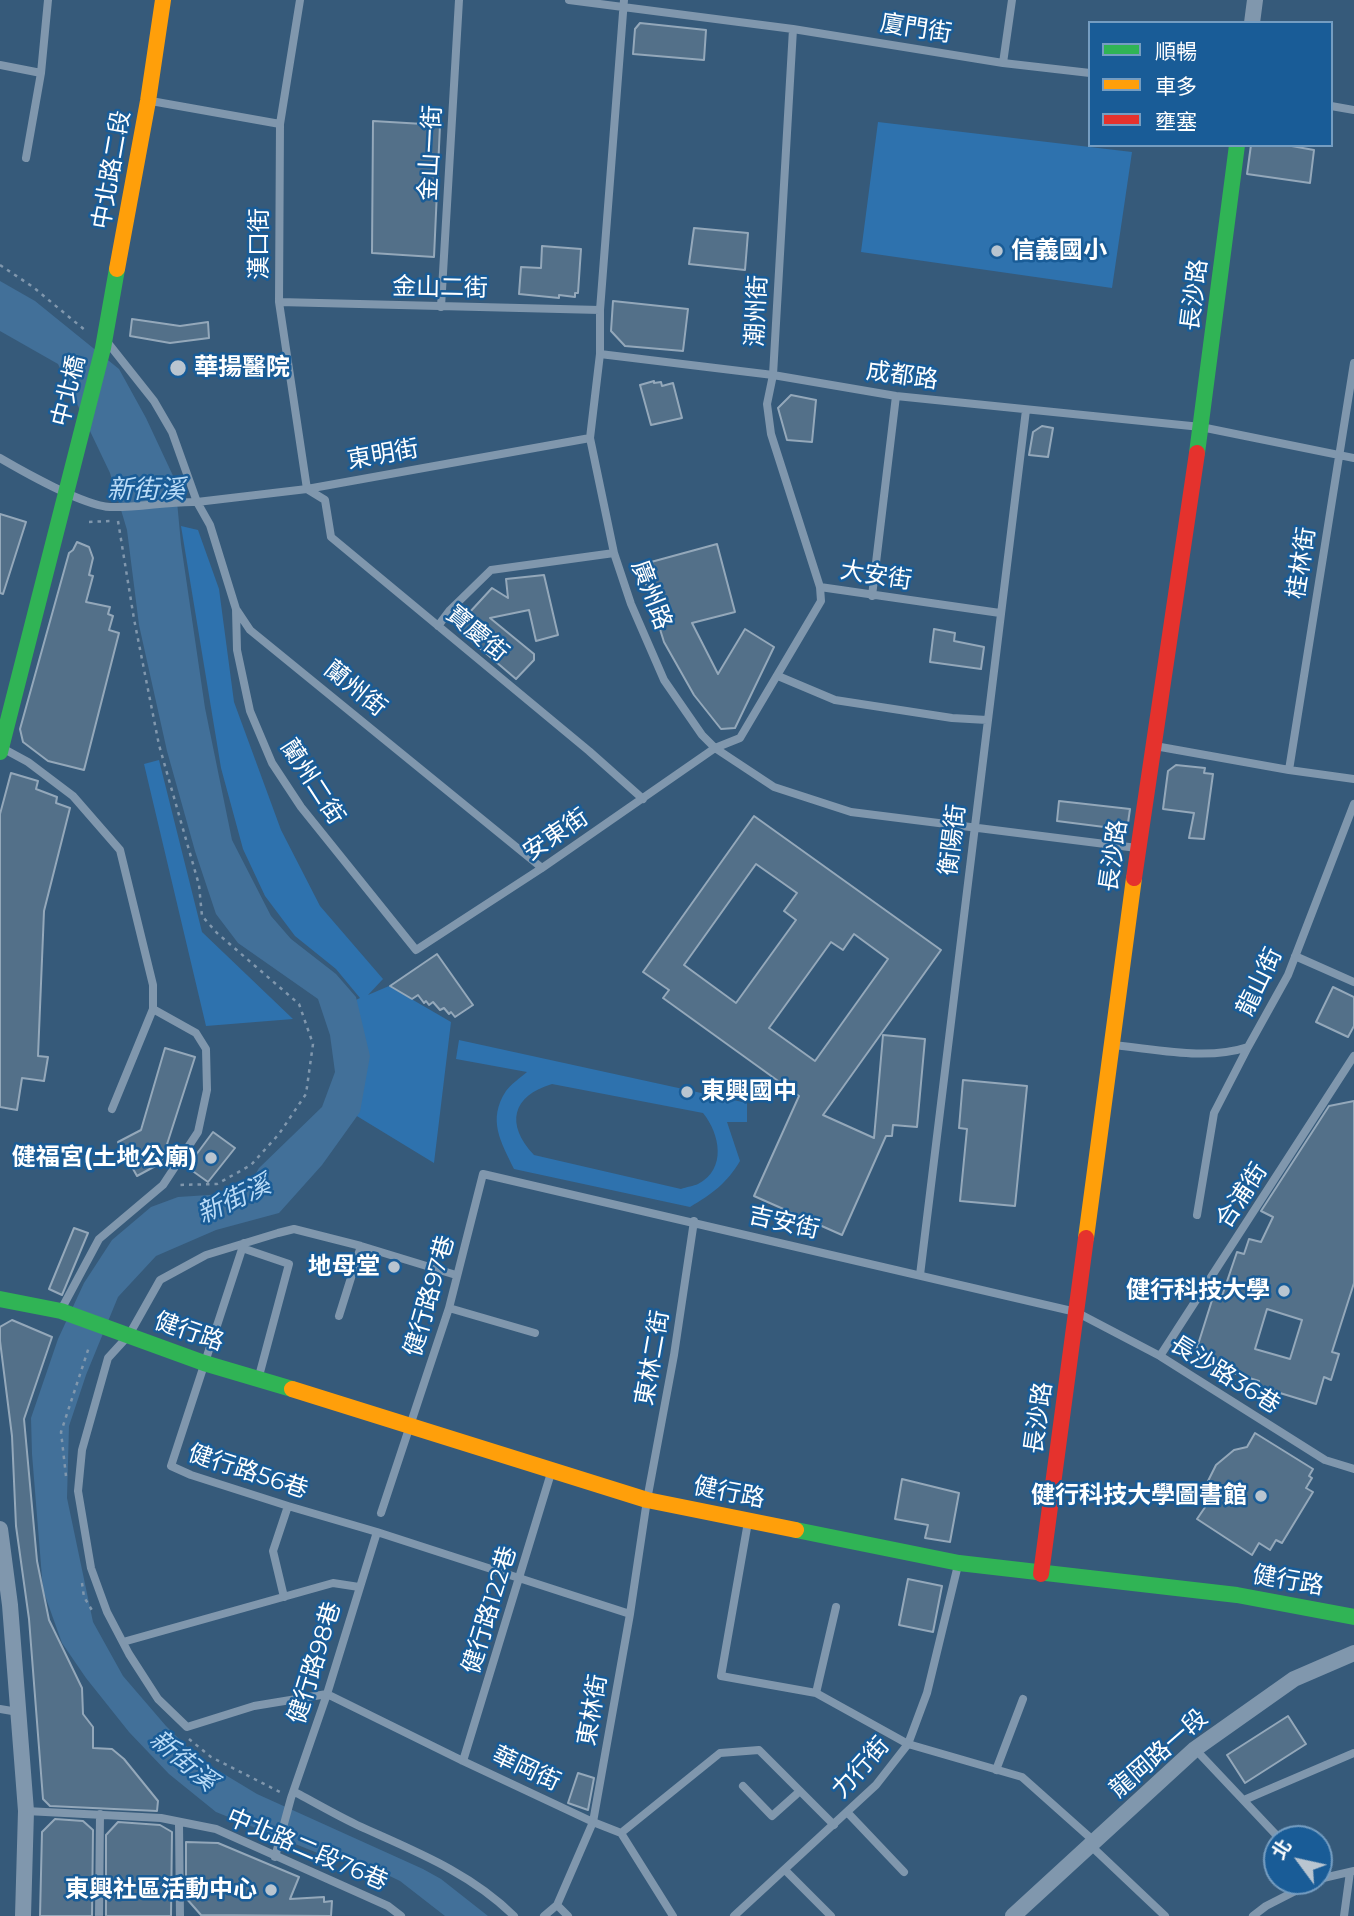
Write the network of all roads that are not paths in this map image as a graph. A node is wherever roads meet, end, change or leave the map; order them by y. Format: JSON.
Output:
{"nodes":[{"id":1,"x":48,"y":0,"type":"edge"},
{"id":2,"x":161,"y":0,"type":"edge"},
{"id":3,"x":300,"y":0,"type":"edge"},
{"id":4,"x":459,"y":0,"type":"edge"},
{"id":5,"x":569,"y":0,"type":"edge"},
{"id":6,"x":1012,"y":0,"type":"edge"},
{"id":7,"x":1255,"y":0,"type":"edge"},
{"id":8,"x":623,"y":4,"type":"edge"},
{"id":9,"x":1252,"y":21,"type":"edge"},
{"id":10,"x":793,"y":29,"type":"junction"},
{"id":11,"x":1003,"y":63,"type":"junction"},
{"id":12,"x":0,"y":65,"type":"edge"},
{"id":13,"x":41,"y":73,"type":"junction"},
{"id":14,"x":1088,"y":73,"type":"edge"},
{"id":15,"x":148,"y":101,"type":"junction"},
{"id":16,"x":1333,"y":106,"type":"edge"},
{"id":17,"x":1354,"y":110,"type":"edge"},
{"id":18,"x":280,"y":124,"type":"junction"},
{"id":19,"x":1237,"y":147,"type":"edge"},
{"id":20,"x":26,"y":158,"type":"dead end"},
{"id":21,"x":279,"y":302,"type":"junction"},
{"id":22,"x":441,"y":307,"type":"junction"},
{"id":23,"x":600,"y":310,"type":"junction"},
{"id":24,"x":103,"y":344,"type":"junction"},
{"id":25,"x":600,"y":354,"type":"junction"},
{"id":26,"x":1354,"y":363,"type":"edge"},
{"id":27,"x":773,"y":375,"type":"junction"},
{"id":28,"x":896,"y":396,"type":"junction"},
{"id":29,"x":1026,"y":410,"type":"junction"},
{"id":30,"x":1200,"y":427,"type":"junction"},
{"id":31,"x":590,"y":438,"type":"junction"},
{"id":32,"x":1339,"y":455,"type":"junction"},
{"id":33,"x":0,"y":457,"type":"edge"},
{"id":34,"x":1354,"y":458,"type":"edge"},
{"id":35,"x":307,"y":489,"type":"junction"},
{"id":36,"x":67,"y":492,"type":"junction"},
{"id":37,"x":197,"y":502,"type":"junction"},
{"id":38,"x":614,"y":552,"type":"junction"},
{"id":39,"x":820,"y":587,"type":"junction"},
{"id":40,"x":872,"y":596,"type":"junction"},
{"id":41,"x":236,"y":609,"type":"junction"},
{"id":42,"x":1000,"y":613,"type":"junction"},
{"id":43,"x":438,"y":626,"type":"junction"},
{"id":44,"x":778,"y":676,"type":"junction"},
{"id":45,"x":987,"y":720,"type":"junction"},
{"id":46,"x":1152,"y":745,"type":"junction"},
{"id":47,"x":715,"y":748,"type":"junction"},
{"id":48,"x":1,"y":750,"type":"edge"},
{"id":49,"x":1289,"y":770,"type":"junction"},
{"id":50,"x":1354,"y":779,"type":"edge"},
{"id":51,"x":643,"y":799,"type":"junction"},
{"id":52,"x":1354,"y":804,"type":"edge"},
{"id":53,"x":974,"y":829,"type":"junction"},
{"id":54,"x":1138,"y":848,"type":"junction"},
{"id":55,"x":542,"y":868,"type":"junction"},
{"id":56,"x":416,"y":950,"type":"joint"},
{"id":57,"x":1295,"y":956,"type":"junction"},
{"id":58,"x":1354,"y":982,"type":"edge"},
{"id":59,"x":153,"y":1009,"type":"junction"},
{"id":60,"x":1111,"y":1045,"type":"junction"},
{"id":61,"x":1248,"y":1047,"type":"junction"},
{"id":62,"x":1354,"y":1056,"type":"edge"},
{"id":63,"x":112,"y":1110,"type":"dead end"},
{"id":64,"x":483,"y":1174,"type":"joint"},
{"id":65,"x":1197,"y":1214,"type":"dead end"},
{"id":66,"x":694,"y":1221,"type":"junction"},
{"id":67,"x":243,"y":1245,"type":"junction"},
{"id":68,"x":361,"y":1246,"type":"junction"},
{"id":69,"x":456,"y":1275,"type":"junction"},
{"id":70,"x":920,"y":1275,"type":"junction"},
{"id":71,"x":0,"y":1298,"type":"edge"},
{"id":72,"x":449,"y":1308,"type":"junction"},
{"id":73,"x":1076,"y":1312,"type":"junction"},
{"id":74,"x":64,"y":1313,"type":"junction"},
{"id":75,"x":339,"y":1317,"type":"dead end"},
{"id":76,"x":122,"y":1333,"type":"junction"},
{"id":77,"x":535,"y":1334,"type":"dead end"},
{"id":78,"x":1160,"y":1356,"type":"junction"},
{"id":79,"x":204,"y":1363,"type":"junction"},
{"id":80,"x":258,"y":1379,"type":"junction"},
{"id":81,"x":410,"y":1427,"type":"junction"},
{"id":82,"x":1354,"y":1469,"type":"edge"},
{"id":83,"x":552,"y":1471,"type":"junction"},
{"id":84,"x":647,"y":1500,"type":"junction"},
{"id":85,"x":288,"y":1506,"type":"junction"},
{"id":86,"x":381,"y":1513,"type":"dead end"},
{"id":87,"x":748,"y":1519,"type":"junction"},
{"id":88,"x":0,"y":1529,"type":"edge"},
{"id":89,"x":377,"y":1532,"type":"junction"},
{"id":90,"x":959,"y":1563,"type":"junction"},
{"id":91,"x":1041,"y":1574,"type":"junction"},
{"id":92,"x":520,"y":1579,"type":"junction"},
{"id":93,"x":359,"y":1587,"type":"junction"},
{"id":94,"x":284,"y":1597,"type":"junction"},
{"id":95,"x":5,"y":1604,"type":"edge"},
{"id":96,"x":836,"y":1607,"type":"dead end"},
{"id":97,"x":630,"y":1614,"type":"junction"},
{"id":98,"x":1354,"y":1616,"type":"edge"},
{"id":99,"x":123,"y":1642,"type":"junction"},
{"id":100,"x":1354,"y":1653,"type":"edge"},
{"id":101,"x":817,"y":1693,"type":"junction"},
{"id":102,"x":327,"y":1694,"type":"junction"},
{"id":103,"x":1023,"y":1699,"type":"dead end"},
{"id":104,"x":0,"y":1709,"type":"edge"},
{"id":105,"x":19,"y":1712,"type":"junction"},
{"id":106,"x":908,"y":1744,"type":"junction"},
{"id":107,"x":1195,"y":1749,"type":"junction"},
{"id":108,"x":1354,"y":1753,"type":"edge"},
{"id":109,"x":463,"y":1761,"type":"junction"},
{"id":110,"x":996,"y":1770,"type":"junction"},
{"id":111,"x":743,"y":1786,"type":"dead end"},
{"id":112,"x":800,"y":1791,"type":"junction"},
{"id":113,"x":292,"y":1799,"type":"junction"},
{"id":114,"x":1244,"y":1800,"type":"junction"},
{"id":115,"x":26,"y":1811,"type":"junction"},
{"id":116,"x":847,"y":1812,"type":"junction"},
{"id":117,"x":100,"y":1814,"type":"junction"},
{"id":118,"x":593,"y":1822,"type":"junction"},
{"id":119,"x":179,"y":1824,"type":"junction"},
{"id":120,"x":834,"y":1825,"type":"junction"},
{"id":121,"x":1267,"y":1825,"type":"edge"},
{"id":122,"x":621,"y":1833,"type":"junction"},
{"id":123,"x":1093,"y":1843,"type":"junction"},
{"id":124,"x":275,"y":1857,"type":"junction"},
{"id":125,"x":785,"y":1870,"type":"junction"},
{"id":126,"x":904,"y":1872,"type":"dead end"},
{"id":127,"x":1352,"y":1872,"type":"edge"},
{"id":128,"x":1333,"y":1876,"type":"edge"},
{"id":129,"x":1288,"y":1895,"type":"edge"},
{"id":130,"x":557,"y":1905,"type":"junction"},
{"id":131,"x":23,"y":1916,"type":"edge"},
{"id":132,"x":99,"y":1916,"type":"edge"},
{"id":133,"x":180,"y":1916,"type":"edge"},
{"id":134,"x":401,"y":1916,"type":"edge"},
{"id":135,"x":514,"y":1916,"type":"edge"},
{"id":136,"x":544,"y":1916,"type":"edge"},
{"id":137,"x":568,"y":1916,"type":"edge"},
{"id":138,"x":673,"y":1916,"type":"edge"},
{"id":139,"x":734,"y":1916,"type":"edge"},
{"id":140,"x":831,"y":1916,"type":"edge"},
{"id":141,"x":1013,"y":1916,"type":"edge"},
{"id":142,"x":1164,"y":1916,"type":"edge"},
{"id":143,"x":1254,"y":1916,"type":"edge"},
{"id":144,"x":1344,"y":1916,"type":"edge"}],
"edges":[{"from":1,"to":13,"type":"lane"},
{"from":2,"to":15,"type":"street","name":"中北路二段"},
{"from":3,"to":18,"type":"lane","name":"漢口街"},
{"from":4,"to":22,"type":"lane","name":"金山一街"},
{"from":5,"to":8,"type":"lane","name":"廈門街"},
{"from":6,"to":11,"type":"lane"},
{"from":7,"to":9,"type":"street"},
{"from":8,"to":10,"type":"lane","name":"廈門街"},
{"from":8,"to":23,"type":"lane","name":"廣州路"},
{"from":10,"to":11,"type":"lane","name":"廈門街"},
{"from":10,"to":27,"type":"lane","name":"潮州街"},
{"from":11,"to":14,"type":"lane","name":"廈門街"},
{"from":12,"to":13,"type":"lane"},
{"from":13,"to":20,"type":"lane"},
{"from":15,"to":18,"type":"lane"},
{"from":15,"to":24,"type":"street","name":"中北路二段"},
{"from":16,"to":17,"type":"lane"},
{"from":18,"to":21,"type":"lane","name":"漢口街"},
{"from":19,"to":30,"type":"street","name":"長沙路"},
{"from":21,"to":22,"type":"lane","name":"金山二街"},
{"from":21,"to":35,"type":"lane","name":"漢口街"},
{"from":22,"to":23,"type":"lane","name":"金山二街"},
{"from":23,"to":25,"type":"lane","name":"廣州路"},
{"from":24,"to":36,"type":"street","name":"中北橋"},
{"from":24,"to":37,"type":"lane","name":"蘭州街"},
{"from":25,"to":27,"type":"lane","name":"成都路"},
{"from":25,"to":31,"type":"lane","name":"廣州路"},
{"from":26,"to":32,"type":"lane","name":"桂林街"},
{"from":27,"to":28,"type":"lane","name":"成都路"},
{"from":27,"to":39,"type":"lane","name":"潮州街"},
{"from":28,"to":29,"type":"lane","name":"成都路"},
{"from":28,"to":40,"type":"lane"},
{"from":29,"to":30,"type":"lane","name":"成都路"},
{"from":29,"to":42,"type":"lane","name":"衡陽街"},
{"from":30,"to":32,"type":"lane","name":"成都路"},
{"from":30,"to":46,"type":"street","name":"長沙路"},
{"from":31,"to":35,"type":"lane","name":"東明街"},
{"from":31,"to":38,"type":"lane","name":"廣州路"},
{"from":32,"to":34,"type":"lane","name":"成都路"},
{"from":32,"to":49,"type":"lane","name":"桂林街"},
{"from":33,"to":36,"type":"lane"},
{"from":35,"to":37,"type":"lane","name":"東明街"},
{"from":35,"to":43,"type":"lane","name":"寶慶街"},
{"from":36,"to":37,"type":"lane","name":"東明街"},
{"from":36,"to":48,"type":"street"},
{"from":37,"to":41,"type":"lane","name":"蘭州街"},
{"from":38,"to":43,"type":"lane"},
{"from":38,"to":47,"type":"lane","name":"廣州路"},
{"from":39,"to":40,"type":"lane","name":"大安街"},
{"from":39,"to":44,"type":"lane","name":"大安街"},
{"from":40,"to":42,"type":"lane","name":"大安街"},
{"from":41,"to":55,"type":"lane","name":"蘭州街"},
{"from":41,"to":56,"type":"lane","name":"蘭州二街"},
{"from":42,"to":45,"type":"lane","name":"衡陽街"},
{"from":43,"to":51,"type":"lane","name":"寶慶街"},
{"from":44,"to":45,"type":"lane"},
{"from":44,"to":47,"type":"lane","name":"大安街"},
{"from":45,"to":53,"type":"lane","name":"衡陽街"},
{"from":46,"to":49,"type":"lane"},
{"from":46,"to":54,"type":"street","name":"長沙路"},
{"from":47,"to":51,"type":"lane","name":"安東街"},
{"from":47,"to":53,"type":"lane","name":"廣州路"},
{"from":48,"to":59,"type":"lane"},
{"from":49,"to":50,"type":"lane"},
{"from":51,"to":55,"type":"lane","name":"安東街"},
{"from":52,"to":57,"type":"lane","name":"龍山街"},
{"from":53,"to":54,"type":"lane","name":"廣州路"},
{"from":53,"to":70,"type":"lane","name":"衡陽街"},
{"from":54,"to":60,"type":"street","name":"長沙路"},
{"from":55,"to":56,"type":"lane","name":"安東街"},
{"from":57,"to":58,"type":"lane"},
{"from":57,"to":61,"type":"lane","name":"龍山街"},
{"from":59,"to":63,"type":"lane"},
{"from":59,"to":74,"type":"lane"},
{"from":60,"to":61,"type":"lane","name":"龍山街"},
{"from":60,"to":73,"type":"street","name":"長沙路"},
{"from":61,"to":65,"type":"lane"},
{"from":62,"to":78,"type":"lane","name":"合浦街"},
{"from":64,"to":66,"type":"lane","name":"吉安街"},
{"from":64,"to":69,"type":"lane","name":"健行路97巷"},
{"from":66,"to":70,"type":"lane","name":"吉安街"},
{"from":66,"to":84,"type":"lane","name":"東林二街"},
{"from":67,"to":68,"type":"lane"},
{"from":67,"to":76,"type":"lane"},
{"from":67,"to":79,"type":"lane"},
{"from":67,"to":80,"type":"lane"},
{"from":68,"to":69,"type":"lane"},
{"from":68,"to":75,"type":"lane"},
{"from":69,"to":72,"type":"lane","name":"健行路97巷"},
{"from":70,"to":73,"type":"lane","name":"吉安街"},
{"from":71,"to":74,"type":"street"},
{"from":72,"to":77,"type":"lane"},
{"from":72,"to":81,"type":"lane","name":"健行路97巷"},
{"from":73,"to":78,"type":"lane","name":"長沙路36巷"},
{"from":73,"to":91,"type":"street","name":"長沙路"},
{"from":74,"to":76,"type":"street","name":"健行路"},
{"from":76,"to":79,"type":"street","name":"健行路"},
{"from":76,"to":99,"type":"lane"},
{"from":78,"to":82,"type":"lane","name":"長沙路36巷"},
{"from":79,"to":80,"type":"street","name":"健行路"},
{"from":79,"to":85,"type":"lane","name":"健行路56巷"},
{"from":80,"to":81,"type":"street","name":"健行路"},
{"from":81,"to":83,"type":"street","name":"健行路"},
{"from":81,"to":86,"type":"lane"},
{"from":83,"to":84,"type":"street","name":"健行路"},
{"from":83,"to":92,"type":"lane","name":"健行路122巷"},
{"from":84,"to":87,"type":"street","name":"健行路"},
{"from":84,"to":97,"type":"lane","name":"東林街"},
{"from":85,"to":89,"type":"lane","name":"健行路56巷"},
{"from":85,"to":94,"type":"lane"},
{"from":87,"to":90,"type":"street","name":"健行路"},
{"from":87,"to":101,"type":"lane"},
{"from":88,"to":95,"type":"street"},
{"from":89,"to":92,"type":"lane","name":"健行路56巷"},
{"from":89,"to":93,"type":"lane","name":"健行路98巷"},
{"from":90,"to":91,"type":"street","name":"健行路"},
{"from":90,"to":106,"type":"lane","name":"力行街"},
{"from":91,"to":98,"type":"street","name":"健行路"},
{"from":92,"to":97,"type":"lane","name":"健行路56巷"},
{"from":92,"to":109,"type":"lane","name":"健行路122巷"},
{"from":93,"to":94,"type":"lane"},
{"from":93,"to":102,"type":"lane","name":"健行路98巷"},
{"from":94,"to":99,"type":"lane"},
{"from":95,"to":105,"type":"street"},
{"from":96,"to":101,"type":"lane"},
{"from":97,"to":118,"type":"lane","name":"東林街"},
{"from":99,"to":102,"type":"lane"},
{"from":100,"to":107,"type":"street","name":"龍岡路一段"},
{"from":101,"to":106,"type":"lane"},
{"from":102,"to":109,"type":"lane","name":"華岡街"},
{"from":102,"to":113,"type":"lane","name":"健行路98巷"},
{"from":103,"to":110,"type":"lane"},
{"from":104,"to":105,"type":"lane"},
{"from":105,"to":115,"type":"street"},
{"from":106,"to":110,"type":"lane"},
{"from":106,"to":116,"type":"lane","name":"力行街"},
{"from":107,"to":114,"type":"lane"},
{"from":107,"to":123,"type":"street","name":"龍岡路一段"},
{"from":108,"to":114,"type":"lane"},
{"from":109,"to":118,"type":"lane","name":"華岡街"},
{"from":110,"to":123,"type":"lane"},
{"from":111,"to":112,"type":"lane"},
{"from":112,"to":120,"type":"lane"},
{"from":112,"to":122,"type":"lane"},
{"from":113,"to":124,"type":"lane","name":"健行路98巷"},
{"from":113,"to":135,"type":"lane"},
{"from":114,"to":121,"type":"lane"},
{"from":115,"to":117,"type":"lane","name":"中北路二段76巷"},
{"from":115,"to":131,"type":"street"},
{"from":116,"to":120,"type":"lane","name":"力行街"},
{"from":116,"to":126,"type":"lane"},
{"from":117,"to":119,"type":"lane","name":"中北路二段76巷"},
{"from":117,"to":132,"type":"lane"},
{"from":118,"to":122,"type":"lane","name":"華岡街"},
{"from":118,"to":130,"type":"lane","name":"東林街"},
{"from":119,"to":124,"type":"lane","name":"中北路二段76巷"},
{"from":119,"to":133,"type":"lane"},
{"from":120,"to":125,"type":"lane","name":"力行街"},
{"from":122,"to":138,"type":"lane"},
{"from":123,"to":141,"type":"street","name":"龍岡路一段"},
{"from":123,"to":142,"type":"lane"},
{"from":124,"to":134,"type":"lane","name":"中北路二段76巷"},
{"from":125,"to":139,"type":"lane","name":"力行街"},
{"from":125,"to":140,"type":"lane"},
{"from":127,"to":128,"type":"lane"},
{"from":127,"to":144,"type":"lane"},
{"from":129,"to":143,"type":"lane"},
{"from":130,"to":136,"type":"lane","name":"東林街"},
{"from":130,"to":137,"type":"lane"}]}
